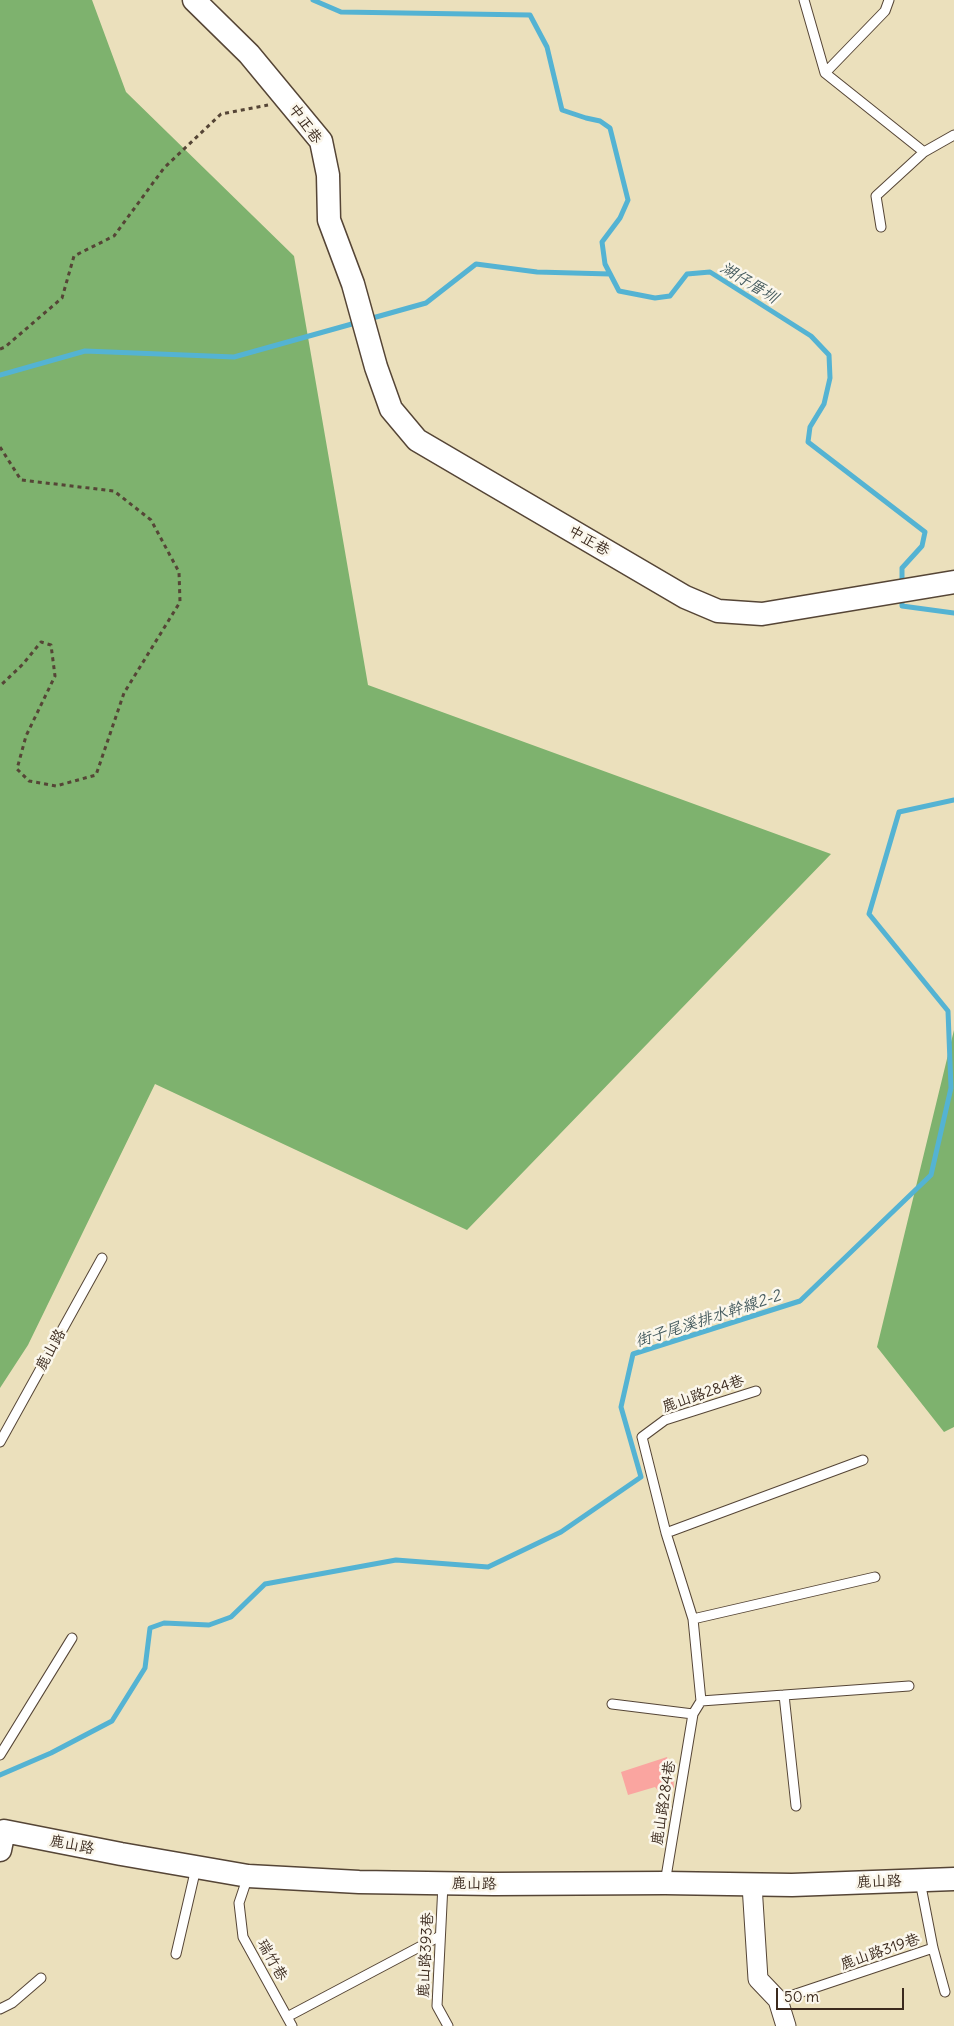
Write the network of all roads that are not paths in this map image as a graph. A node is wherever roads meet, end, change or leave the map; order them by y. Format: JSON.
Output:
{"nodes":[{"id":1,"x":194,"y":0,"type":"edge"},
{"id":2,"x":804,"y":0,"type":"edge"},
{"id":3,"x":890,"y":0,"type":"edge"},
{"id":4,"x":825,"y":74,"type":"junction"},
{"id":5,"x":954,"y":136,"type":"edge"},
{"id":6,"x":924,"y":152,"type":"junction"},
{"id":7,"x":881,"y":227,"type":"dead end"},
{"id":8,"x":954,"y":582,"type":"edge"},
{"id":9,"x":102,"y":1258,"type":"dead end"},
{"id":10,"x":756,"y":1390,"type":"dead end"},
{"id":11,"x":0,"y":1442,"type":"edge"},
{"id":12,"x":863,"y":1460,"type":"dead end"},
{"id":13,"x":666,"y":1533,"type":"junction"},
{"id":14,"x":875,"y":1577,"type":"dead end"},
{"id":15,"x":693,"y":1619,"type":"junction"},
{"id":16,"x":72,"y":1638,"type":"dead end"},
{"id":17,"x":909,"y":1686,"type":"dead end"},
{"id":18,"x":784,"y":1695,"type":"junction"},
{"id":19,"x":701,"y":1701,"type":"junction"},
{"id":20,"x":612,"y":1704,"type":"dead end"},
{"id":21,"x":693,"y":1714,"type":"junction"},
{"id":22,"x":0,"y":1755,"type":"edge"},
{"id":23,"x":796,"y":1806,"type":"dead end"},
{"id":24,"x":1,"y":1836,"type":"edge"},
{"id":25,"x":196,"y":1868,"type":"junction"},
{"id":26,"x":248,"y":1876,"type":"junction"},
{"id":27,"x":954,"y":1879,"type":"edge"},
{"id":28,"x":920,"y":1881,"type":"junction"},
{"id":29,"x":443,"y":1883,"type":"junction"},
{"id":30,"x":665,"y":1883,"type":"junction"},
{"id":31,"x":752,"y":1884,"type":"junction"},
{"id":32,"x":440,"y":1936,"type":"junction"},
{"id":33,"x":933,"y":1948,"type":"junction"},
{"id":34,"x":176,"y":1954,"type":"dead end"},
{"id":35,"x":40,"y":1978,"type":"dead end"},
{"id":36,"x":945,"y":1992,"type":"dead end"},
{"id":37,"x":778,"y":2000,"type":"junction"},
{"id":38,"x":0,"y":2009,"type":"edge"},
{"id":39,"x":287,"y":2017,"type":"junction"},
{"id":40,"x":292,"y":2026,"type":"edge"},
{"id":41,"x":448,"y":2026,"type":"edge"},
{"id":42,"x":786,"y":2026,"type":"edge"}],
"edges":[{"from":1,"to":8,"type":"street","name":"中正巷"},
{"from":2,"to":4,"type":"lane"},
{"from":3,"to":4,"type":"lane"},
{"from":4,"to":6,"type":"lane"},
{"from":5,"to":6,"type":"lane"},
{"from":6,"to":7,"type":"lane"},
{"from":9,"to":11,"type":"lane","name":"鹿山路"},
{"from":10,"to":13,"type":"lane","name":"鹿山路284巷"},
{"from":12,"to":13,"type":"lane"},
{"from":13,"to":15,"type":"lane","name":"鹿山路284巷"},
{"from":14,"to":15,"type":"lane"},
{"from":15,"to":19,"type":"lane","name":"鹿山路284巷"},
{"from":16,"to":22,"type":"lane"},
{"from":17,"to":18,"type":"lane"},
{"from":18,"to":19,"type":"lane"},
{"from":18,"to":23,"type":"lane"},
{"from":19,"to":21,"type":"lane","name":"鹿山路284巷"},
{"from":20,"to":21,"type":"lane"},
{"from":21,"to":30,"type":"lane","name":"鹿山路284巷"},
{"from":24,"to":25,"type":"street","name":"鹿山路"},
{"from":25,"to":26,"type":"street","name":"鹿山路"},
{"from":25,"to":34,"type":"lane"},
{"from":26,"to":29,"type":"street","name":"鹿山路"},
{"from":26,"to":39,"type":"lane","name":"瑞竹巷"},
{"from":27,"to":28,"type":"street","name":"鹿山路"},
{"from":28,"to":31,"type":"street","name":"鹿山路"},
{"from":28,"to":33,"type":"lane","name":"鹿山路319巷"},
{"from":29,"to":30,"type":"street","name":"鹿山路"},
{"from":29,"to":32,"type":"lane","name":"鹿山路393巷"},
{"from":30,"to":31,"type":"street","name":"鹿山路"},
{"from":31,"to":37,"type":"street"},
{"from":32,"to":39,"type":"lane"},
{"from":32,"to":41,"type":"lane","name":"鹿山路393巷"},
{"from":33,"to":36,"type":"lane","name":"鹿山路319巷"},
{"from":33,"to":37,"type":"lane","name":"鹿山路319巷"},
{"from":35,"to":38,"type":"lane"},
{"from":37,"to":42,"type":"street"},
{"from":39,"to":40,"type":"lane","name":"瑞竹巷"}]}
